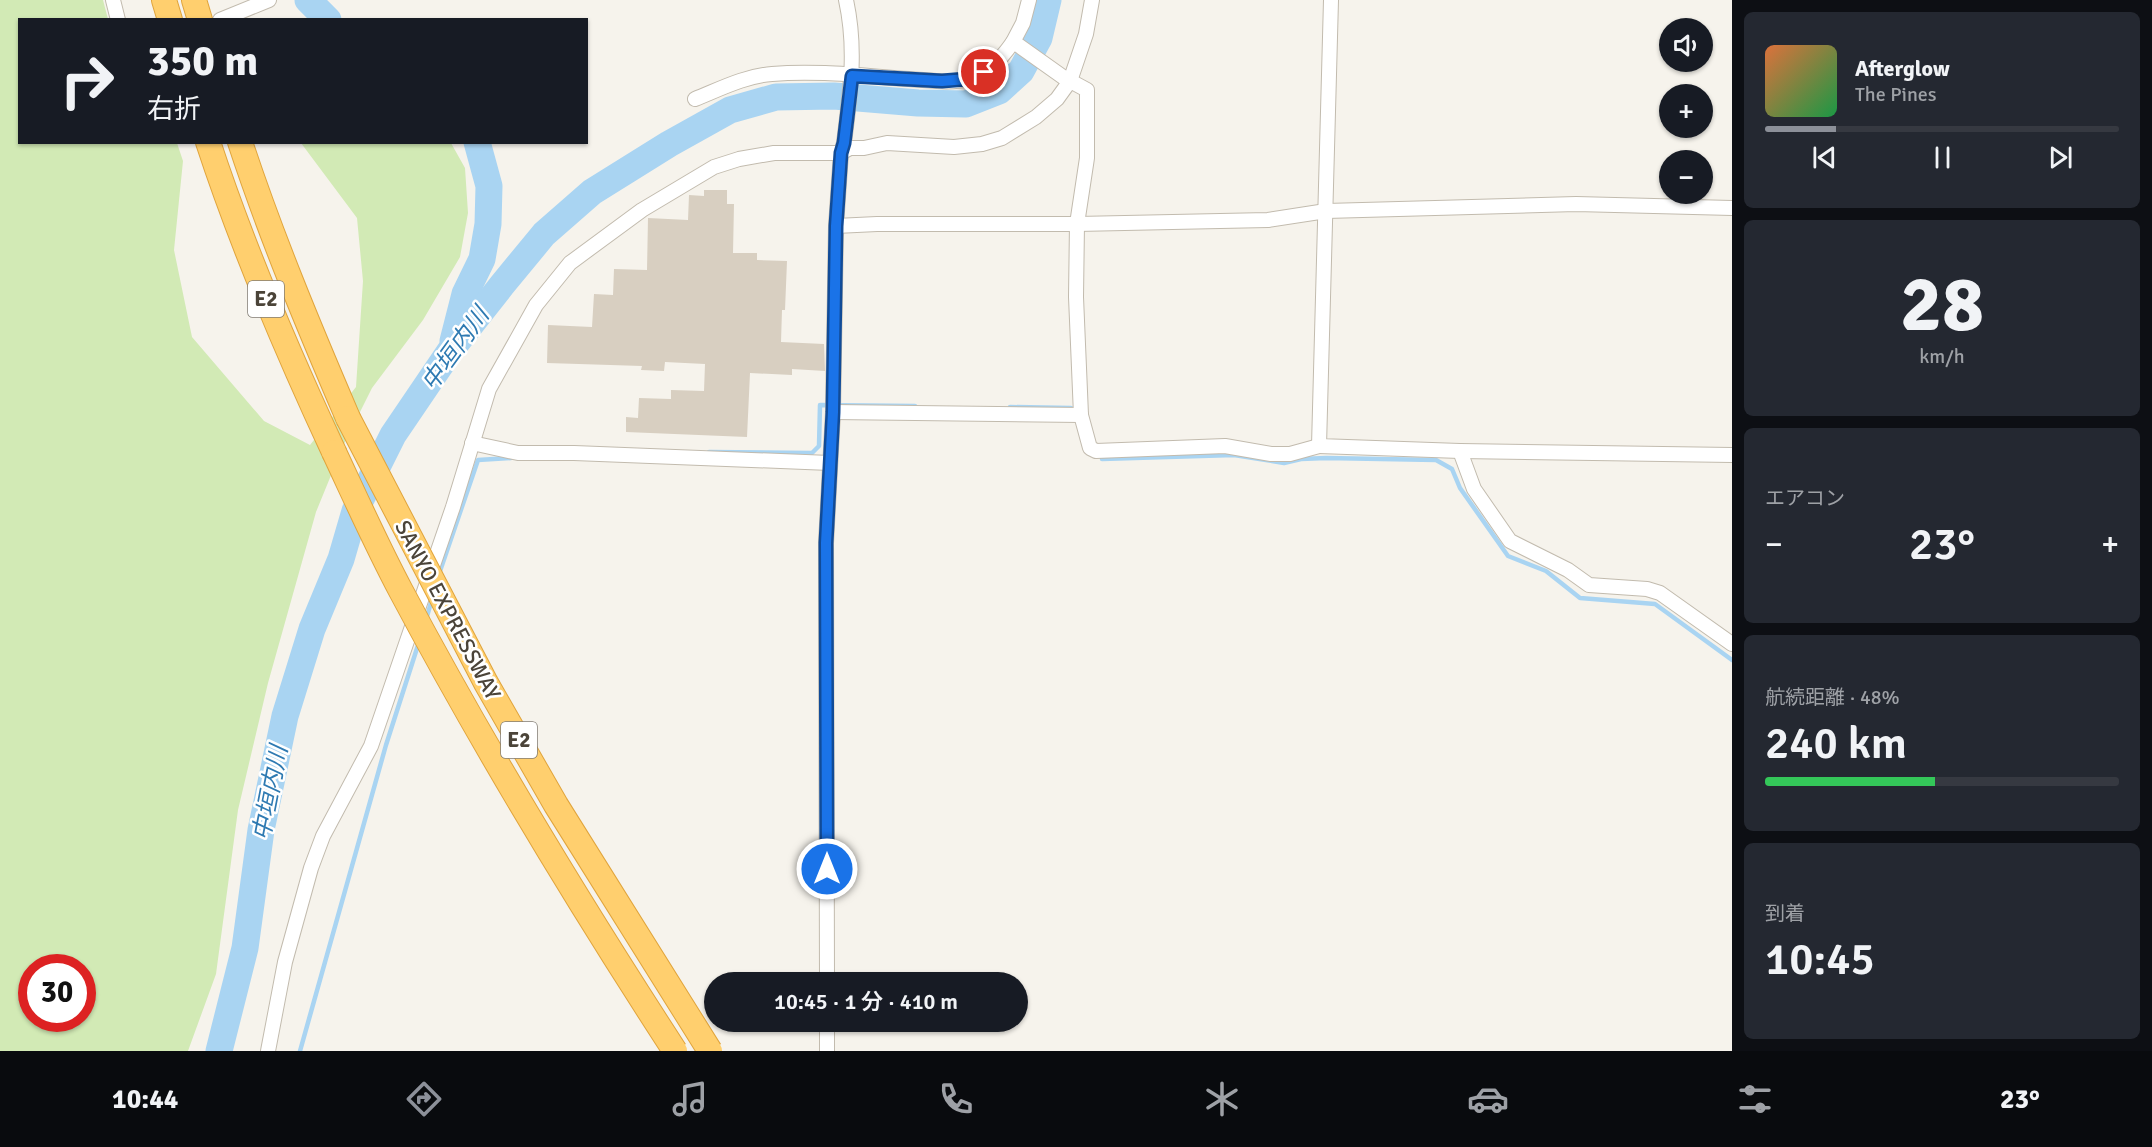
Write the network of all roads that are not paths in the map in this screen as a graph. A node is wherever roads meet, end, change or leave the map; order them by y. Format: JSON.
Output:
{"nodes":[{"id":1,"x":113,"y":0,"type":"edge"},
{"id":2,"x":164,"y":0,"type":"edge"},
{"id":3,"x":194,"y":0,"type":"edge"},
{"id":4,"x":269,"y":0,"type":"edge"},
{"id":5,"x":846,"y":0,"type":"edge"},
{"id":6,"x":1029,"y":0,"type":"edge"},
{"id":7,"x":1092,"y":0,"type":"edge"},
{"id":8,"x":1331,"y":0,"type":"edge"},
{"id":9,"x":118,"y":18,"type":"edge"},
{"id":10,"x":169,"y":18,"type":"edge"},
{"id":11,"x":199,"y":18,"type":"edge"},
{"id":12,"x":225,"y":18,"type":"edge"},
{"id":13,"x":1015,"y":43,"type":"junction"},
{"id":14,"x":852,"y":78,"type":"junction"},
{"id":15,"x":1067,"y":79,"type":"junction"},
{"id":16,"x":694,"y":99,"type":"dead end"},
{"id":17,"x":209,"y":144,"type":"edge"},
{"id":18,"x":241,"y":144,"type":"edge"},
{"id":19,"x":843,"y":148,"type":"junction"},
{"id":20,"x":1732,"y":208,"type":"edge"},
{"id":21,"x":1326,"y":211,"type":"junction"},
{"id":22,"x":1077,"y":224,"type":"junction"},
{"id":23,"x":836,"y":226,"type":"junction"},
{"id":24,"x":833,"y":412,"type":"junction"},
{"id":25,"x":1082,"y":415,"type":"junction"},
{"id":26,"x":472,"y":443,"type":"junction"},
{"id":27,"x":1319,"y":446,"type":"junction"},
{"id":28,"x":1460,"y":452,"type":"junction"},
{"id":29,"x":1732,"y":455,"type":"edge"},
{"id":30,"x":830,"y":463,"type":"junction"},
{"id":31,"x":1732,"y":644,"type":"edge"},
{"id":32,"x":826,"y":972,"type":"edge"},
{"id":33,"x":826,"y":1032,"type":"edge"},
{"id":34,"x":268,"y":1051,"type":"edge"},
{"id":35,"x":675,"y":1051,"type":"edge"},
{"id":36,"x":710,"y":1051,"type":"edge"},
{"id":37,"x":826,"y":1051,"type":"edge"}],
"edges":[{"from":1,"to":9,"type":"street"},
{"from":2,"to":10,"type":"highway"},
{"from":3,"to":11,"type":"highway"},
{"from":4,"to":12,"type":"street"},
{"from":5,"to":14,"type":"street"},
{"from":6,"to":13,"type":"street"},
{"from":7,"to":15,"type":"street"},
{"from":8,"to":21,"type":"street"},
{"from":13,"to":14,"type":"street"},
{"from":13,"to":15,"type":"street"},
{"from":14,"to":16,"type":"street"},
{"from":14,"to":19,"type":"street"},
{"from":15,"to":19,"type":"street"},
{"from":15,"to":22,"type":"street"},
{"from":17,"to":35,"type":"highway","name":"SANYO EXPRESSWAY","number":"E2","bridge":true},
{"from":18,"to":36,"type":"highway","name":"SANYO EXPRESSWAY","number":"E2","bridge":true},
{"from":19,"to":23,"type":"street"},
{"from":19,"to":26,"type":"street"},
{"from":20,"to":21,"type":"street"},
{"from":21,"to":22,"type":"street"},
{"from":21,"to":27,"type":"street"},
{"from":22,"to":23,"type":"street"},
{"from":22,"to":25,"type":"street"},
{"from":23,"to":24,"type":"street"},
{"from":24,"to":25,"type":"street"},
{"from":24,"to":30,"type":"street"},
{"from":25,"to":27,"type":"street"},
{"from":26,"to":30,"type":"street"},
{"from":26,"to":34,"type":"street"},
{"from":27,"to":28,"type":"street"},
{"from":28,"to":29,"type":"street"},
{"from":28,"to":31,"type":"street"},
{"from":30,"to":32,"type":"street"},
{"from":33,"to":37,"type":"street"}]}
